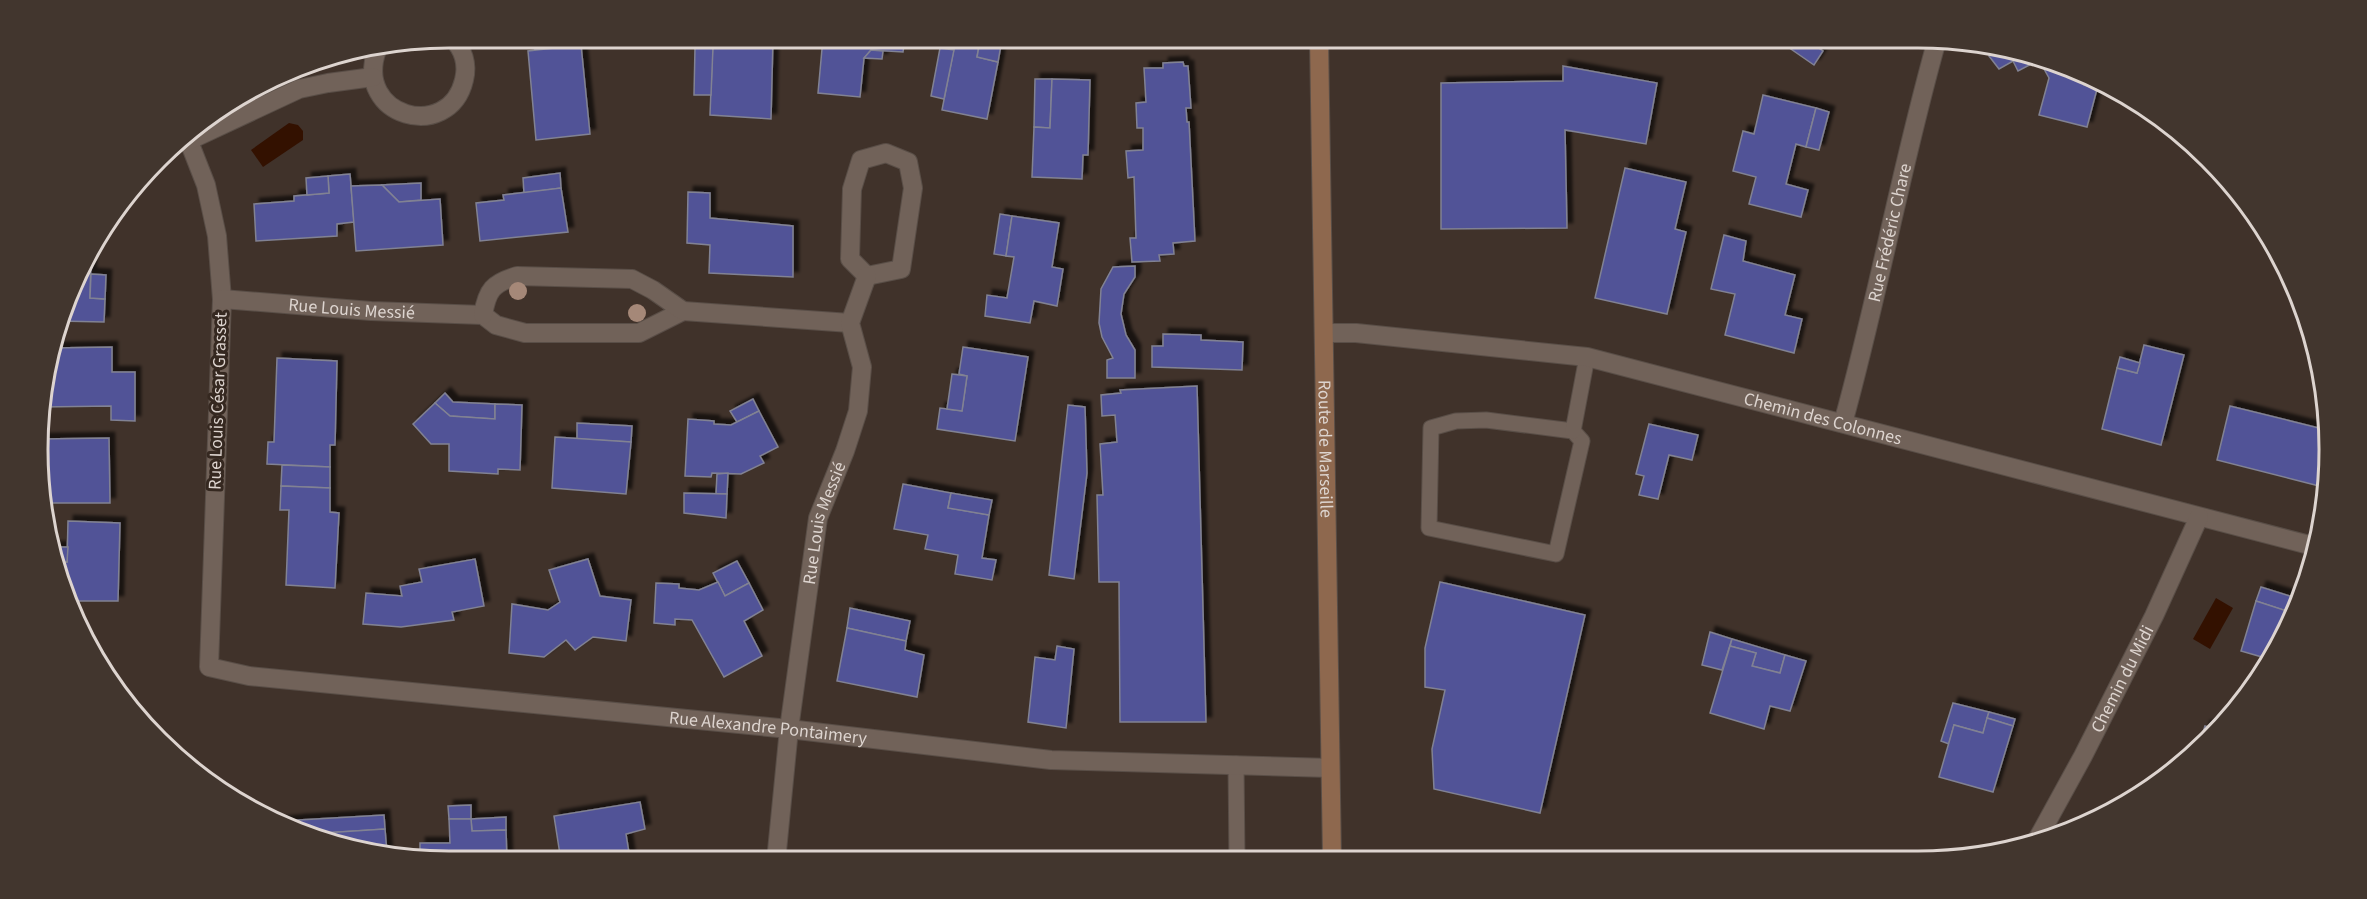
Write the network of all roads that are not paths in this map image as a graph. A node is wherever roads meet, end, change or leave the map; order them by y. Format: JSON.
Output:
{"nodes":[{"id":1,"x":460,"y":48,"type":"edge"},
{"id":2,"x":1319,"y":48,"type":"edge"},
{"id":3,"x":1934,"y":49,"type":"edge"},
{"id":4,"x":375,"y":55,"type":"edge"},
{"id":5,"x":372,"y":77,"type":"junction"},
{"id":6,"x":204,"y":132,"type":"edge"},
{"id":7,"x":190,"y":143,"type":"edge"},
{"id":8,"x":867,"y":276,"type":"junction"},
{"id":9,"x":222,"y":299,"type":"junction"},
{"id":10,"x":684,"y":311,"type":"junction"},
{"id":11,"x":483,"y":315,"type":"junction"},
{"id":12,"x":850,"y":323,"type":"junction"},
{"id":13,"x":1324,"y":333,"type":"junction"},
{"id":14,"x":1587,"y":357,"type":"junction"},
{"id":15,"x":1843,"y":423,"type":"junction"},
{"id":16,"x":1573,"y":431,"type":"junction"},
{"id":17,"x":2199,"y":517,"type":"junction"},
{"id":18,"x":2307,"y":544,"type":"edge"},
{"id":19,"x":209,"y":667,"type":"joint"},
{"id":20,"x":789,"y":729,"type":"junction"},
{"id":21,"x":1236,"y":764,"type":"junction"},
{"id":22,"x":1330,"y":768,"type":"junction"},
{"id":23,"x":2042,"y":831,"type":"edge"},
{"id":24,"x":777,"y":851,"type":"edge"},
{"id":25,"x":1237,"y":851,"type":"edge"},
{"id":26,"x":1332,"y":851,"type":"edge"}],
"edges":[{"from":1,"to":5,"type":"street"},
{"from":2,"to":13,"type":"main road","name":"Route de Marseille"},
{"from":3,"to":15,"type":"street","name":"Rue Frédéric Chare"},
{"from":4,"to":5,"type":"street"},
{"from":5,"to":6,"type":"street","name":"Rue Louis César Grasset"},
{"from":7,"to":9,"type":"street","name":"Rue Louis César Grasset"},
{"from":8,"to":8,"type":"street"},
{"from":8,"to":12,"type":"street"},
{"from":9,"to":11,"type":"street","name":"Rue Louis Messié"},
{"from":9,"to":19,"type":"street","name":"Rue Louis César Grasset"},
{"from":10,"to":11,"type":"street","name":"Rue Louis Messié"},
{"from":10,"to":11,"type":"street"},
{"from":10,"to":12,"type":"street"},
{"from":12,"to":20,"type":"street","name":"Rue Louis Messié"},
{"from":13,"to":14,"type":"street","name":"Chemin des Colonnes"},
{"from":13,"to":22,"type":"main road","name":"Route de Marseille"},
{"from":14,"to":15,"type":"street","name":"Chemin des Colonnes"},
{"from":14,"to":16,"type":"lane"},
{"from":15,"to":17,"type":"street","name":"Chemin des Colonnes"},
{"from":16,"to":16,"type":"lane"},
{"from":17,"to":18,"type":"street","name":"Chemin des Colonnes"},
{"from":17,"to":23,"type":"street","name":"Chemin du Midi"},
{"from":19,"to":20,"type":"street","name":"Rue Alexandre Pontaimery"},
{"from":20,"to":21,"type":"street","name":"Rue Alexandre Pontaimery"},
{"from":20,"to":24,"type":"street","name":"Rue Louis Messié"},
{"from":21,"to":22,"type":"street","name":"Rue Alexandre Pontaimery"},
{"from":21,"to":25,"type":"lane"},
{"from":22,"to":26,"type":"main road","name":"Route de Marseille"}]}
